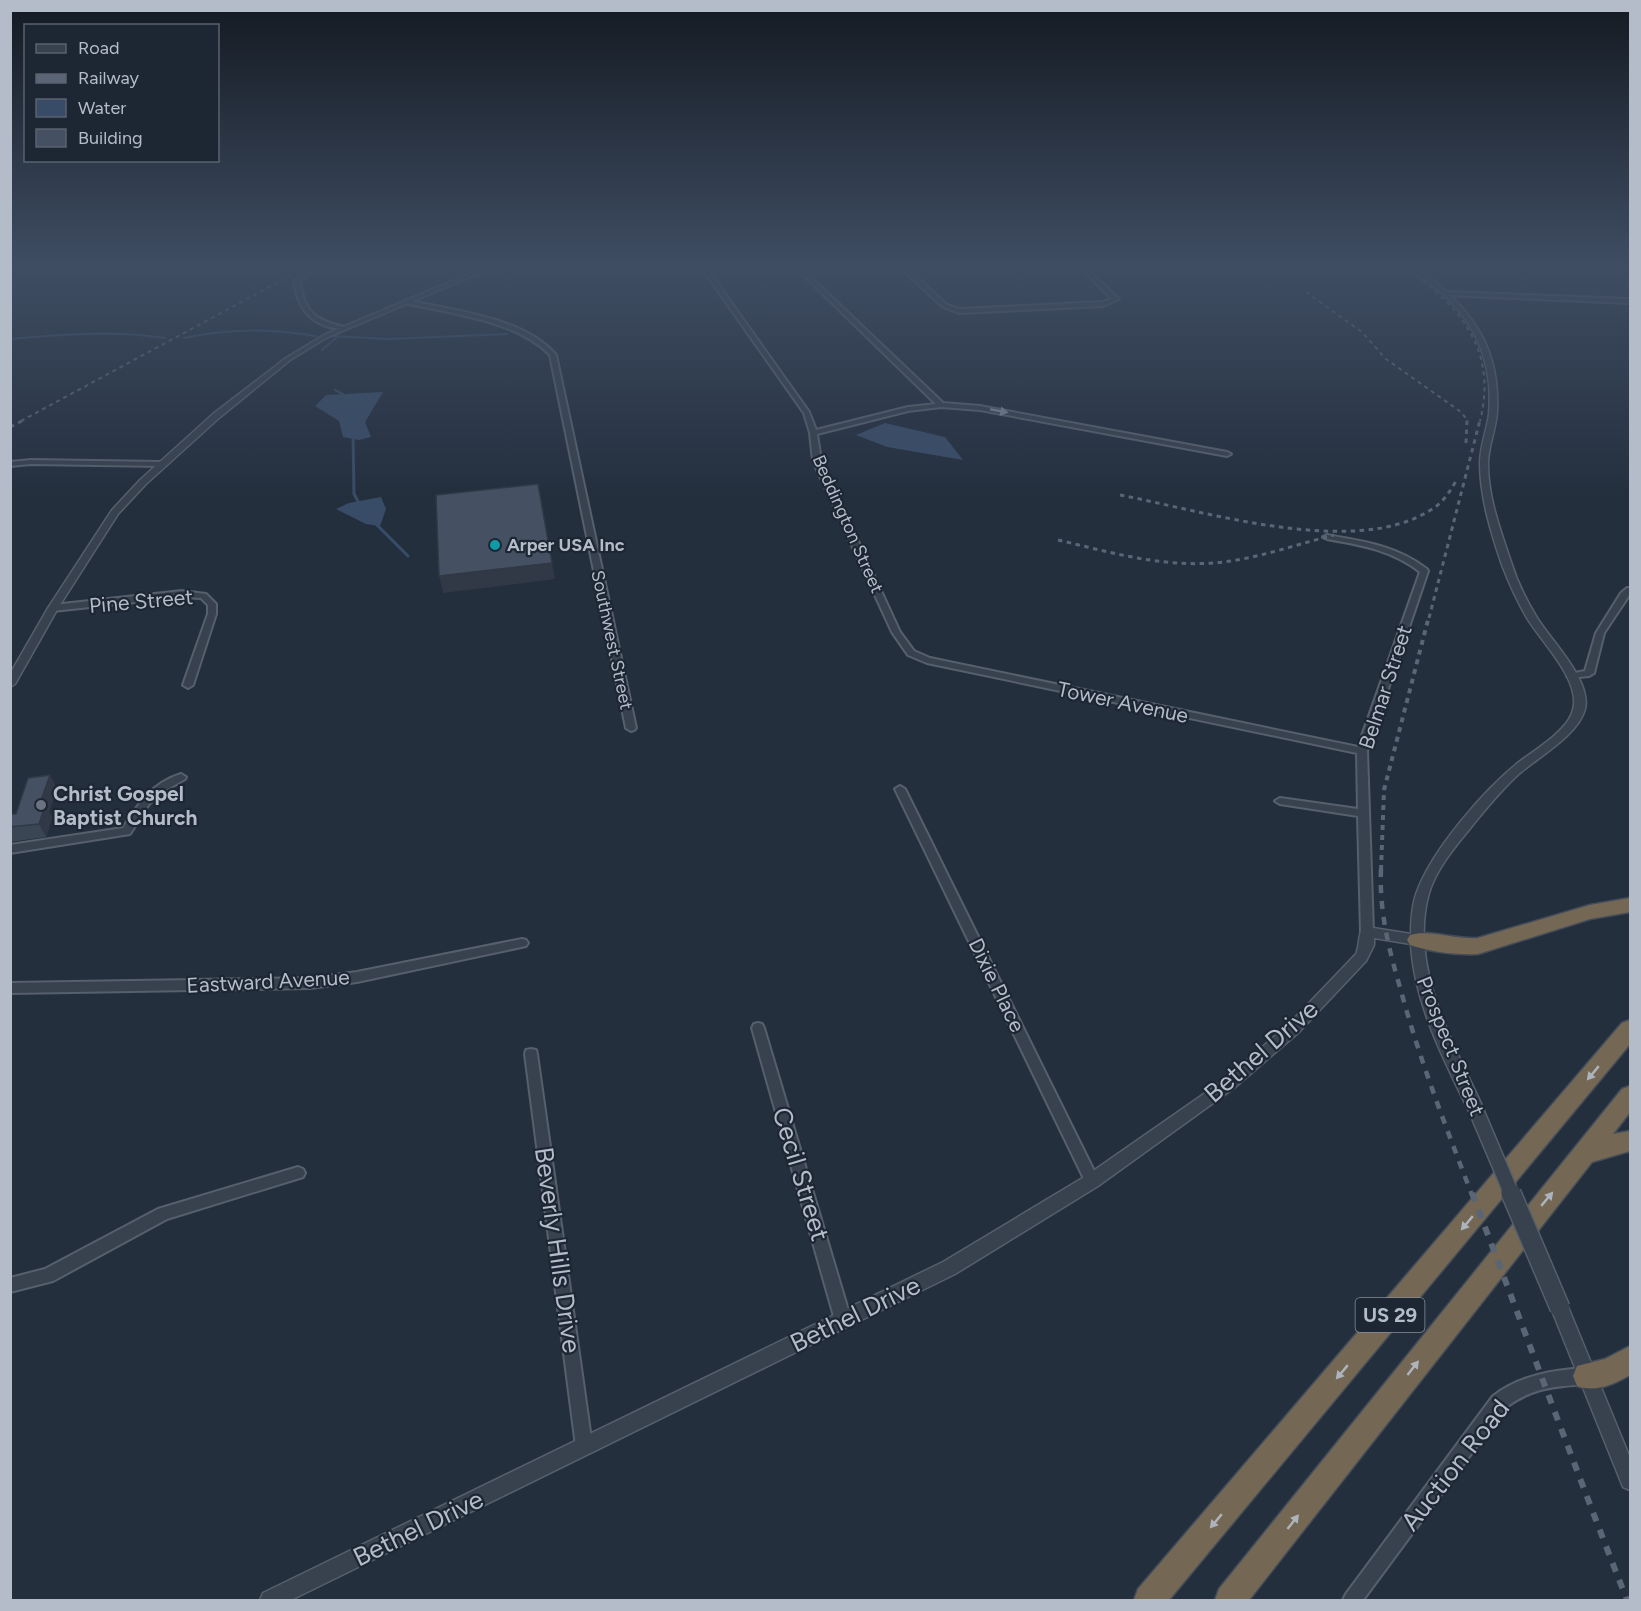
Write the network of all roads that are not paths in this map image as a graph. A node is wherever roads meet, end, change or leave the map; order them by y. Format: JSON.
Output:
{"nodes":[{"id":1,"x":316,"y":342,"type":"edge"},
{"id":2,"x":542,"y":342,"type":"edge"},
{"id":3,"x":757,"y":342,"type":"edge"},
{"id":4,"x":875,"y":342,"type":"edge"},
{"id":5,"x":1482,"y":342,"type":"edge"},
{"id":6,"x":940,"y":405,"type":"junction"},
{"id":7,"x":813,"y":433,"type":"junction"},
{"id":8,"x":1227,"y":454,"type":"dead end"},
{"id":9,"x":10,"y":464,"type":"edge"},
{"id":10,"x":161,"y":465,"type":"junction"},
{"id":11,"x":1327,"y":537,"type":"dead end"},
{"id":12,"x":1630,"y":590,"type":"edge"},
{"id":13,"x":53,"y":608,"type":"junction"},
{"id":14,"x":896,"y":632,"type":"joint"},
{"id":15,"x":15,"y":670,"type":"edge"},
{"id":16,"x":1572,"y":676,"type":"junction"},
{"id":17,"x":10,"y":684,"type":"edge"},
{"id":18,"x":188,"y":685,"type":"dead end"},
{"id":19,"x":631,"y":728,"type":"dead end"},
{"id":20,"x":1362,"y":751,"type":"junction"},
{"id":21,"x":180,"y":777,"type":"dead end"},
{"id":22,"x":900,"y":789,"type":"dead end"},
{"id":23,"x":1280,"y":801,"type":"dead end"},
{"id":24,"x":1362,"y":813,"type":"junction"},
{"id":25,"x":10,"y":849,"type":"edge"},
{"id":26,"x":1630,"y":905,"type":"edge"},
{"id":27,"x":1579,"y":916,"type":"junction"},
{"id":28,"x":1630,"y":919,"type":"edge"},
{"id":29,"x":1367,"y":932,"type":"junction"},
{"id":30,"x":1417,"y":940,"type":"junction"},
{"id":31,"x":522,"y":943,"type":"dead end"},
{"id":32,"x":10,"y":988,"type":"edge"},
{"id":33,"x":758,"y":1028,"type":"dead end"},
{"id":34,"x":1630,"y":1029,"type":"edge"},
{"id":35,"x":531,"y":1054,"type":"dead end"},
{"id":36,"x":1630,"y":1096,"type":"edge"},
{"id":37,"x":1630,"y":1142,"type":"edge"},
{"id":38,"x":1580,"y":1159,"type":"junction"},
{"id":39,"x":298,"y":1173,"type":"dead end"},
{"id":40,"x":1092,"y":1181,"type":"junction"},
{"id":41,"x":10,"y":1285,"type":"edge"},
{"id":42,"x":843,"y":1320,"type":"junction"},
{"id":43,"x":1630,"y":1360,"type":"edge"},
{"id":44,"x":1587,"y":1376,"type":"junction"},
{"id":45,"x":584,"y":1446,"type":"junction"},
{"id":46,"x":1630,"y":1480,"type":"edge"},
{"id":47,"x":270,"y":1600,"type":"edge"},
{"id":48,"x":1149,"y":1600,"type":"edge"},
{"id":49,"x":1230,"y":1600,"type":"edge"},
{"id":50,"x":1352,"y":1600,"type":"edge"}],
"edges":[{"from":1,"to":10,"type":"street"},
{"from":2,"to":19,"type":"street","name":"Southwest Street"},
{"from":3,"to":7,"type":"street","name":"Beddington Street"},
{"from":4,"to":6,"type":"street"},
{"from":5,"to":16,"type":"street","name":"Prospect Street"},
{"from":6,"to":7,"type":"street"},
{"from":6,"to":8,"type":"street","one_way":true},
{"from":7,"to":14,"type":"street","name":"Beddington Street"},
{"from":9,"to":10,"type":"street"},
{"from":10,"to":13,"type":"street"},
{"from":11,"to":20,"type":"street","name":"Belmar Street"},
{"from":12,"to":16,"type":"street"},
{"from":13,"to":15,"type":"street"},
{"from":13,"to":18,"type":"street","name":"Pine Street"},
{"from":14,"to":20,"type":"street","name":"Tower Avenue"},
{"from":15,"to":17,"type":"street"},
{"from":16,"to":30,"type":"street","name":"Prospect Street"},
{"from":20,"to":24,"type":"street","name":"Belmar Street"},
{"from":21,"to":25,"type":"street"},
{"from":22,"to":40,"type":"street","name":"Dixie Place"},
{"from":23,"to":24,"type":"street"},
{"from":24,"to":29,"type":"street","name":"Belmar Street"},
{"from":26,"to":27,"type":"highway"},
{"from":27,"to":28,"type":"highway"},
{"from":27,"to":30,"type":"highway"},
{"from":29,"to":30,"type":"street"},
{"from":29,"to":40,"type":"street","name":"Bethel Drive"},
{"from":30,"to":44,"type":"street","name":"Prospect Street","bridge":true},
{"from":31,"to":32,"type":"street","name":"Eastward Avenue"},
{"from":33,"to":42,"type":"street","name":"Cecil Street"},
{"from":34,"to":48,"type":"highway","number":"US 29","one_way":true},
{"from":35,"to":45,"type":"street","name":"Beverly Hills Drive"},
{"from":36,"to":38,"type":"highway","number":"US 29"},
{"from":37,"to":38,"type":"highway"},
{"from":49,"to":38,"type":"highway","number":"US 29","one_way":true},
{"from":39,"to":41,"type":"street"},
{"from":40,"to":42,"type":"street","name":"Bethel Drive"},
{"from":42,"to":45,"type":"street","name":"Bethel Drive"},
{"from":43,"to":44,"type":"highway"},
{"from":44,"to":46,"type":"street","name":"Prospect Street"},
{"from":44,"to":50,"type":"street","name":"Auction Road"},
{"from":45,"to":47,"type":"street","name":"Bethel Drive"}]}
